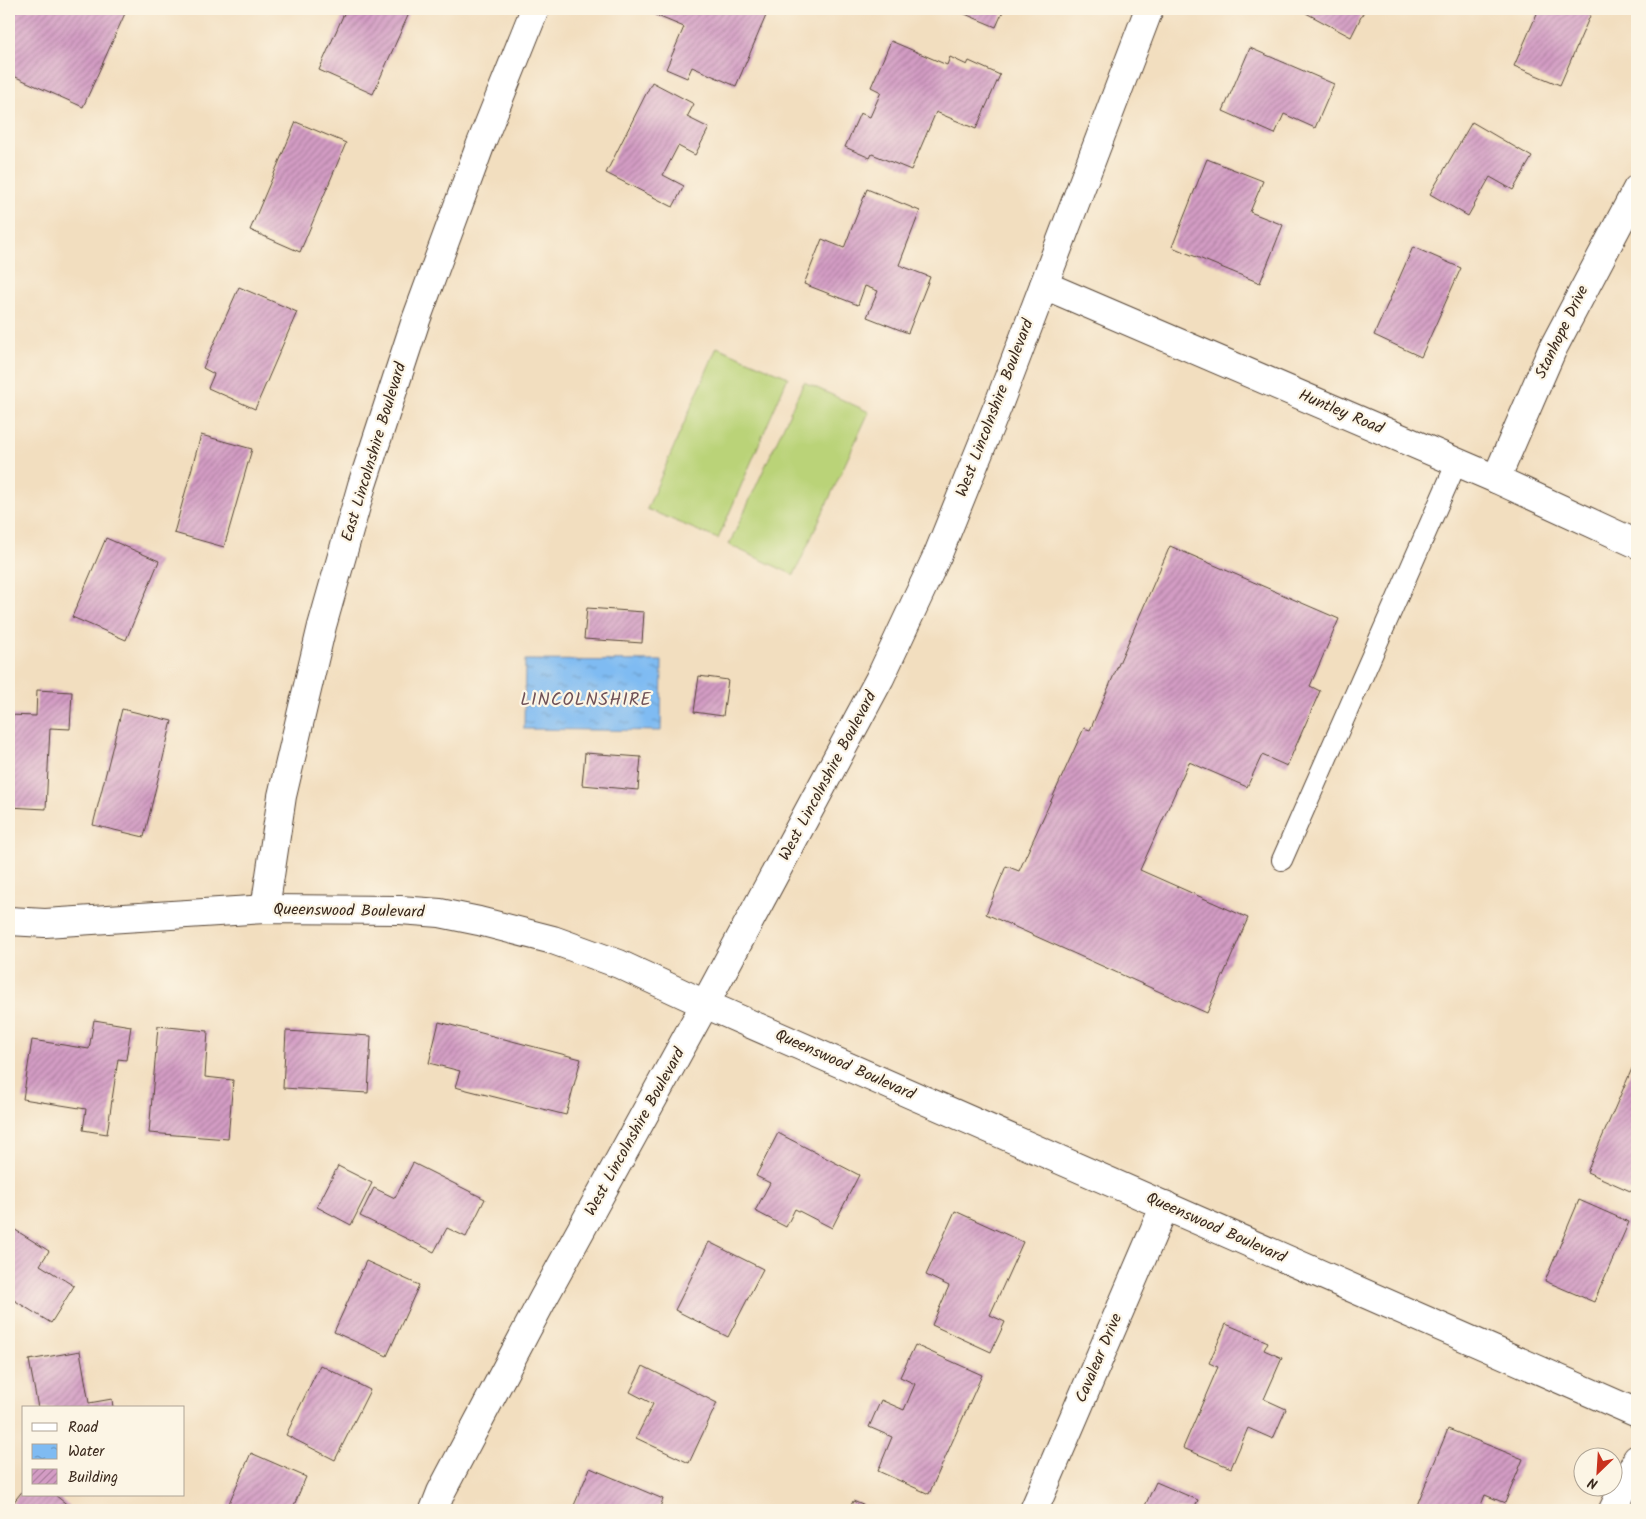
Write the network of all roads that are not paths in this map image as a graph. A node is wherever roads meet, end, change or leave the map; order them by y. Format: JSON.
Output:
{"nodes":[{"id":1,"x":535,"y":9,"type":"edge"},
{"id":2,"x":1149,"y":9,"type":"edge"},
{"id":3,"x":1637,"y":189,"type":"edge"},
{"id":4,"x":1044,"y":285,"type":"junction"},
{"id":5,"x":1457,"y":462,"type":"junction"},
{"id":6,"x":1496,"y":479,"type":"junction"},
{"id":7,"x":1637,"y":544,"type":"edge"},
{"id":8,"x":1282,"y":860,"type":"dead end"},
{"id":9,"x":264,"y":910,"type":"junction"},
{"id":10,"x":9,"y":921,"type":"edge"},
{"id":11,"x":705,"y":1004,"type":"junction"},
{"id":12,"x":1165,"y":1206,"type":"junction"},
{"id":13,"x":1637,"y":1413,"type":"edge"},
{"id":14,"x":1637,"y":1460,"type":"edge"},
{"id":15,"x":434,"y":1510,"type":"edge"},
{"id":16,"x":1034,"y":1510,"type":"edge"},
{"id":17,"x":1614,"y":1510,"type":"edge"}],
"edges":[{"from":1,"to":9,"type":"street","name":"East Lincolnshire Boulevard"},
{"from":2,"to":4,"type":"street","name":"West Lincolnshire Boulevard"},
{"from":3,"to":6,"type":"street","name":"Stanhope Drive"},
{"from":4,"to":5,"type":"street","name":"Huntley Road"},
{"from":4,"to":11,"type":"street","name":"West Lincolnshire Boulevard"},
{"from":5,"to":6,"type":"street","name":"Huntley Road"},
{"from":5,"to":8,"type":"lane"},
{"from":6,"to":7,"type":"street","name":"Huntley Road"},
{"from":9,"to":10,"type":"street","name":"Queenswood Boulevard"},
{"from":9,"to":11,"type":"street","name":"Queenswood Boulevard"},
{"from":11,"to":12,"type":"street","name":"Queenswood Boulevard"},
{"from":11,"to":15,"type":"street","name":"West Lincolnshire Boulevard"},
{"from":12,"to":13,"type":"street","name":"Queenswood Boulevard"},
{"from":12,"to":16,"type":"street","name":"Cavalear Drive"},
{"from":14,"to":17,"type":"street"}]}
